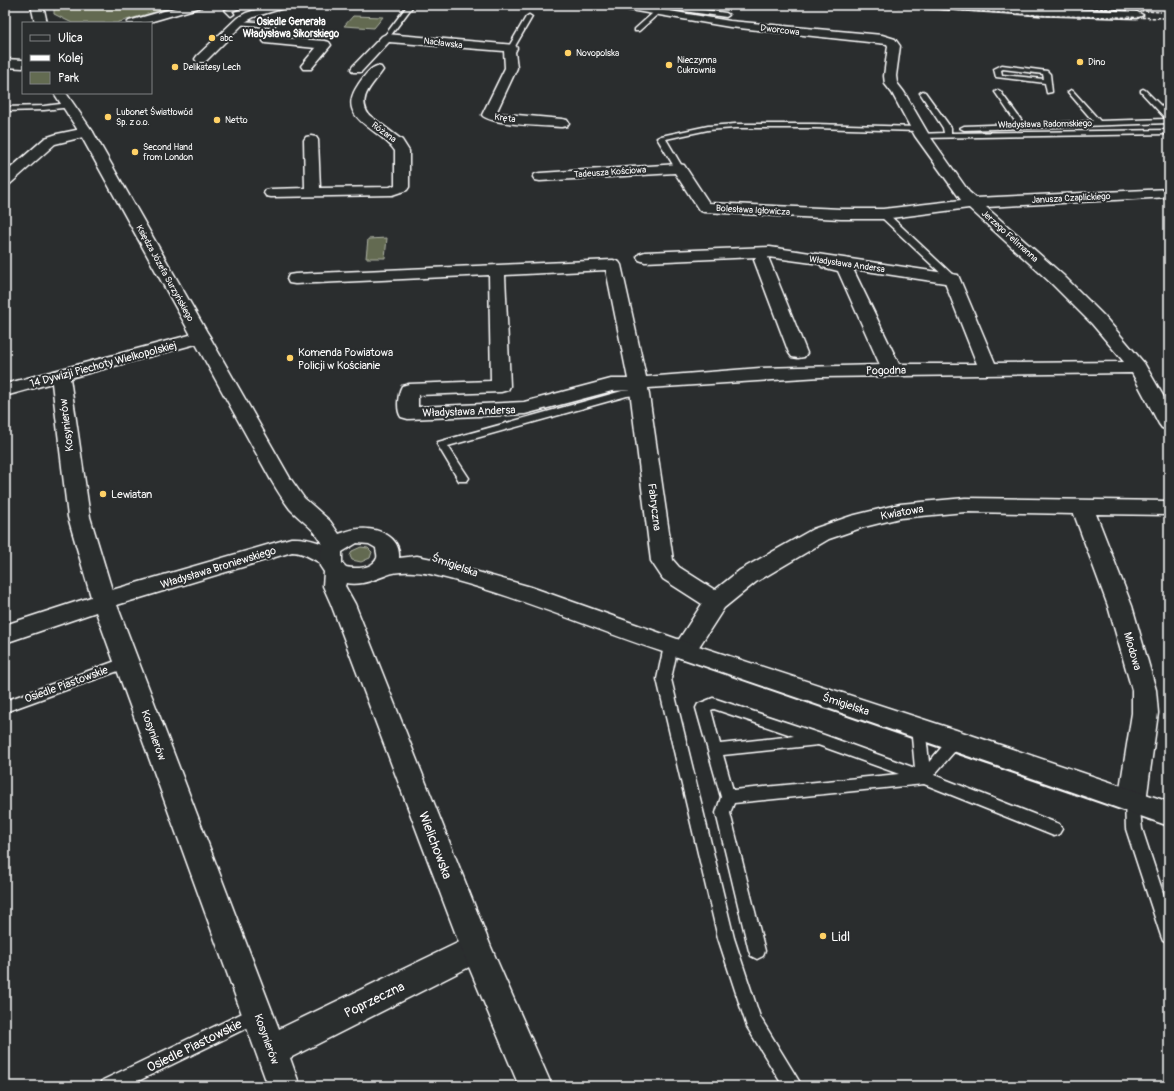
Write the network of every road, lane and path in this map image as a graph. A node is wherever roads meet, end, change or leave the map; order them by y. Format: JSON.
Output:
{"nodes":[{"id":1,"x":37,"y":5,"type":"edge"},
{"id":2,"x":197,"y":5,"type":"edge"},
{"id":3,"x":246,"y":5,"type":"edge"},
{"id":4,"x":283,"y":5,"type":"edge"},
{"id":5,"x":616,"y":5,"type":"edge"},
{"id":6,"x":719,"y":5,"type":"edge"},
{"id":7,"x":929,"y":5,"type":"edge"},
{"id":8,"x":409,"y":6,"type":"dead end"},
{"id":9,"x":729,"y":6,"type":"edge"},
{"id":10,"x":656,"y":9,"type":"edge"},
{"id":11,"x":726,"y":15,"type":"dead end"},
{"id":12,"x":1137,"y":15,"type":"dead end"},
{"id":13,"x":529,"y":17,"type":"dead end"},
{"id":14,"x":234,"y":19,"type":"junction"},
{"id":15,"x":41,"y":22,"type":"edge"},
{"id":16,"x":138,"y":22,"type":"edge"},
{"id":17,"x":272,"y":25,"type":"dead end"},
{"id":18,"x":637,"y":30,"type":"dead end"},
{"id":19,"x":386,"y":38,"type":"junction"},
{"id":20,"x":269,"y":42,"type":"dead end"},
{"id":21,"x":511,"y":48,"type":"junction"},
{"id":22,"x":200,"y":59,"type":"dead end"},
{"id":23,"x":5,"y":64,"type":"edge"},
{"id":24,"x":22,"y":64,"type":"edge"},
{"id":25,"x":307,"y":66,"type":"dead end"},
{"id":26,"x":357,"y":69,"type":"dead end"},
{"id":27,"x":377,"y":70,"type":"dead end"},
{"id":28,"x":1048,"y":81,"type":"junction"},
{"id":29,"x":1143,"y":91,"type":"dead end"},
{"id":30,"x":898,"y":92,"type":"joint"},
{"id":31,"x":922,"y":92,"type":"dead end"},
{"id":32,"x":998,"y":92,"type":"dead end"},
{"id":33,"x":1049,"y":92,"type":"dead end"},
{"id":34,"x":1071,"y":92,"type":"dead end"},
{"id":35,"x":64,"y":99,"type":"edge"},
{"id":36,"x":5,"y":108,"type":"edge"},
{"id":37,"x":1169,"y":118,"type":"edge"},
{"id":38,"x":1169,"y":121,"type":"edge"},
{"id":39,"x":562,"y":123,"type":"dead end"},
{"id":40,"x":1098,"y":123,"type":"junction"},
{"id":41,"x":1022,"y":126,"type":"junction"},
{"id":42,"x":86,"y":132,"type":"junction"},
{"id":43,"x":947,"y":132,"type":"junction"},
{"id":44,"x":1169,"y":132,"type":"edge"},
{"id":45,"x":920,"y":133,"type":"junction"},
{"id":46,"x":310,"y":140,"type":"dead end"},
{"id":47,"x":679,"y":168,"type":"junction"},
{"id":48,"x":540,"y":177,"type":"dead end"},
{"id":49,"x":5,"y":181,"type":"edge"},
{"id":50,"x":313,"y":192,"type":"junction"},
{"id":51,"x":271,"y":193,"type":"dead end"},
{"id":52,"x":1166,"y":196,"type":"edge"},
{"id":53,"x":973,"y":203,"type":"junction"},
{"id":54,"x":883,"y":214,"type":"junction"},
{"id":55,"x":645,"y":257,"type":"dead end"},
{"id":56,"x":762,"y":260,"type":"junction"},
{"id":57,"x":683,"y":263,"type":"dead end"},
{"id":58,"x":497,"y":270,"type":"junction"},
{"id":59,"x":295,"y":279,"type":"dead end"},
{"id":60,"x":952,"y":279,"type":"junction"},
{"id":61,"x":201,"y":337,"type":"junction"},
{"id":62,"x":798,"y":353,"type":"dead end"},
{"id":63,"x":1138,"y":367,"type":"junction"},
{"id":64,"x":988,"y":369,"type":"junction"},
{"id":65,"x":892,"y":370,"type":"junction"},
{"id":66,"x":60,"y":375,"type":"junction"},
{"id":67,"x":639,"y":386,"type":"junction"},
{"id":68,"x":5,"y":390,"type":"edge"},
{"id":69,"x":1169,"y":424,"type":"edge"},
{"id":70,"x":268,"y":455,"type":"junction"},
{"id":71,"x":463,"y":478,"type":"dead end"},
{"id":72,"x":1082,"y":506,"type":"junction"},
{"id":73,"x":1169,"y":508,"type":"edge"},
{"id":74,"x":365,"y":536,"type":"junction"},
{"id":75,"x":386,"y":544,"type":"junction"},
{"id":76,"x":333,"y":559,"type":"junction"},
{"id":77,"x":382,"y":567,"type":"junction"},
{"id":78,"x":358,"y":576,"type":"junction"},
{"id":79,"x":523,"y":593,"type":"junction"},
{"id":80,"x":104,"y":601,"type":"junction"},
{"id":81,"x":342,"y":601,"type":"junction"},
{"id":82,"x":716,"y":602,"type":"junction"},
{"id":83,"x":5,"y":634,"type":"edge"},
{"id":84,"x":678,"y":648,"type":"junction"},
{"id":85,"x":127,"y":662,"type":"junction"},
{"id":86,"x":5,"y":707,"type":"edge"},
{"id":87,"x":918,"y":727,"type":"junction"},
{"id":88,"x":819,"y":739,"type":"junction"},
{"id":89,"x":956,"y":740,"type":"junction"},
{"id":90,"x":715,"y":750,"type":"junction"},
{"id":91,"x":923,"y":778,"type":"junction"},
{"id":92,"x":728,"y":798,"type":"junction"},
{"id":93,"x":1132,"y":801,"type":"junction"},
{"id":94,"x":1169,"y":814,"type":"edge"},
{"id":95,"x":1054,"y":829,"type":"dead end"},
{"id":96,"x":1169,"y":936,"type":"edge"},
{"id":97,"x":476,"y":948,"type":"junction"},
{"id":98,"x":757,"y":951,"type":"dead end"},
{"id":99,"x":257,"y":1014,"type":"junction"},
{"id":100,"x":271,"y":1050,"type":"junction"},
{"id":101,"x":109,"y":1086,"type":"edge"},
{"id":102,"x":284,"y":1086,"type":"edge"},
{"id":103,"x":536,"y":1086,"type":"edge"},
{"id":104,"x":793,"y":1086,"type":"edge"}],
"edges":[{"from":1,"to":15,"type":"street"},
{"from":2,"to":16,"type":"street"},
{"from":3,"to":14,"type":"lane"},
{"from":4,"to":14,"type":"street"},
{"from":5,"to":10,"type":"street","name":"Dworcowa"},
{"from":6,"to":9,"type":"lane"},
{"from":7,"to":12,"type":"street"},
{"from":8,"to":19,"type":"lane"},
{"from":10,"to":11,"type":"lane"},
{"from":10,"to":18,"type":"lane"},
{"from":10,"to":30,"type":"street","name":"Dworcowa"},
{"from":13,"to":21,"type":"lane"},
{"from":14,"to":17,"type":"lane"},
{"from":14,"to":22,"type":"street"},
{"from":19,"to":21,"type":"street","name":"Nacławska"},
{"from":19,"to":26,"type":"street"},
{"from":20,"to":25,"type":"street"},
{"from":21,"to":39,"type":"street","name":"Kręta"},
{"from":23,"to":24,"type":"street"},
{"from":27,"to":50,"type":"street","name":"Różana"},
{"from":28,"to":28,"type":"lane"},
{"from":28,"to":33,"type":"lane"},
{"from":29,"to":37,"type":"lane"},
{"from":30,"to":45,"type":"street","name":"Jerzego Fellmanna"},
{"from":31,"to":43,"type":"lane"},
{"from":32,"to":41,"type":"lane"},
{"from":34,"to":40,"type":"lane"},
{"from":35,"to":36,"type":"lane"},
{"from":35,"to":42,"type":"street","name":"Księdza Józefa Surzyńskiego"},
{"from":38,"to":40,"type":"lane"},
{"from":40,"to":41,"type":"lane"},
{"from":41,"to":43,"type":"lane"},
{"from":42,"to":49,"type":"street"},
{"from":42,"to":61,"type":"street","name":"Księdza Józefa Surzyńskiego"},
{"from":43,"to":44,"type":"lane","name":"Władysława Radomskiego"},
{"from":43,"to":45,"type":"lane","name":"Władysława Radomskiego"},
{"from":45,"to":47,"type":"lane","name":"Bolesława Igłowicza"},
{"from":45,"to":53,"type":"street","name":"Jerzego Fellmanna"},
{"from":46,"to":50,"type":"street"},
{"from":47,"to":48,"type":"street","name":"Tadeusza Kościowa"},
{"from":47,"to":54,"type":"street","name":"Bolesława Igłowicza"},
{"from":50,"to":51,"type":"street","name":"Różana"},
{"from":52,"to":53,"type":"street","name":"Janusza Czaplickiego"},
{"from":53,"to":54,"type":"street","name":"Bolesława Igłowicza"},
{"from":53,"to":63,"type":"street","name":"Jerzego Fellmanna"},
{"from":54,"to":60,"type":"lane"},
{"from":55,"to":60,"type":"street","name":"Władysława Andersa"},
{"from":56,"to":57,"type":"street","name":"Władysława Andersa"},
{"from":56,"to":62,"type":"street"},
{"from":56,"to":65,"type":"street","name":"Władysława Andersa"},
{"from":58,"to":59,"type":"street"},
{"from":58,"to":67,"type":"street"},
{"from":58,"to":67,"type":"street","name":"Władysława Andersa"},
{"from":60,"to":64,"type":"street"},
{"from":61,"to":66,"type":"street","name":"14 Dywizji Piechoty Wielkopolskiej"},
{"from":61,"to":70,"type":"street","name":"Księdza Józefa Surzyńskiego"},
{"from":63,"to":64,"type":"street","name":"Pogodna"},
{"from":63,"to":69,"type":"street","name":"Jerzego Fellmanna"},
{"from":64,"to":65,"type":"street","name":"Pogodna"},
{"from":65,"to":67,"type":"street","name":"Pogodna"},
{"from":66,"to":68,"type":"street","name":"14 Dywizji Piechoty Wielkopolskiej"},
{"from":66,"to":80,"type":"street","name":"Kosynierów"},
{"from":67,"to":71,"type":"lane"},
{"from":67,"to":82,"type":"street","name":"Fabryczna"},
{"from":70,"to":74,"type":"street","name":"Księdza Józefa Surzyńskiego"},
{"from":70,"to":76,"type":"street","name":"Księdza Józefa Surzyńskiego"},
{"from":72,"to":73,"type":"street","name":"Kwiatowa"},
{"from":72,"to":82,"type":"street","name":"Kwiatowa"},
{"from":72,"to":93,"type":"street","name":"Miodowa"},
{"from":74,"to":75,"type":"street"},
{"from":74,"to":76,"type":"street"},
{"from":75,"to":77,"type":"street"},
{"from":75,"to":79,"type":"street","name":"Śmigielska"},
{"from":76,"to":78,"type":"street"},
{"from":76,"to":80,"type":"street","name":"Władysława Broniewskiego"},
{"from":76,"to":81,"type":"street","name":"Wielichowska"},
{"from":77,"to":78,"type":"street"},
{"from":77,"to":79,"type":"street","name":"Śmigielska"},
{"from":78,"to":81,"type":"street"},
{"from":79,"to":84,"type":"street","name":"Śmigielska"},
{"from":80,"to":83,"type":"street"},
{"from":80,"to":85,"type":"street","name":"Kosynierów"},
{"from":81,"to":97,"type":"street","name":"Wielichowska"},
{"from":82,"to":84,"type":"street","name":"Kwiatowa"},
{"from":84,"to":87,"type":"street","name":"Śmigielska"},
{"from":84,"to":104,"type":"lane"},
{"from":85,"to":86,"type":"lane","name":"Osiedle Piastowskie"},
{"from":85,"to":99,"type":"street","name":"Kosynierów"},
{"from":87,"to":89,"type":"street","name":"Śmigielska"},
{"from":87,"to":91,"type":"lane"},
{"from":88,"to":90,"type":"lane"},
{"from":88,"to":90,"type":"lane"},
{"from":88,"to":91,"type":"lane"},
{"from":89,"to":91,"type":"lane"},
{"from":89,"to":93,"type":"street","name":"Śmigielska"},
{"from":90,"to":92,"type":"lane"},
{"from":91,"to":92,"type":"lane"},
{"from":91,"to":95,"type":"lane"},
{"from":92,"to":98,"type":"lane"},
{"from":93,"to":94,"type":"street","name":"Śmigielska"},
{"from":93,"to":96,"type":"lane"},
{"from":97,"to":100,"type":"street","name":"Poprzeczna"},
{"from":97,"to":103,"type":"street","name":"Wielichowska"},
{"from":99,"to":100,"type":"street","name":"Kosynierów"},
{"from":99,"to":101,"type":"lane","name":"Osiedle Piastowskie"},
{"from":100,"to":102,"type":"street","name":"Kosynierów"}]}
